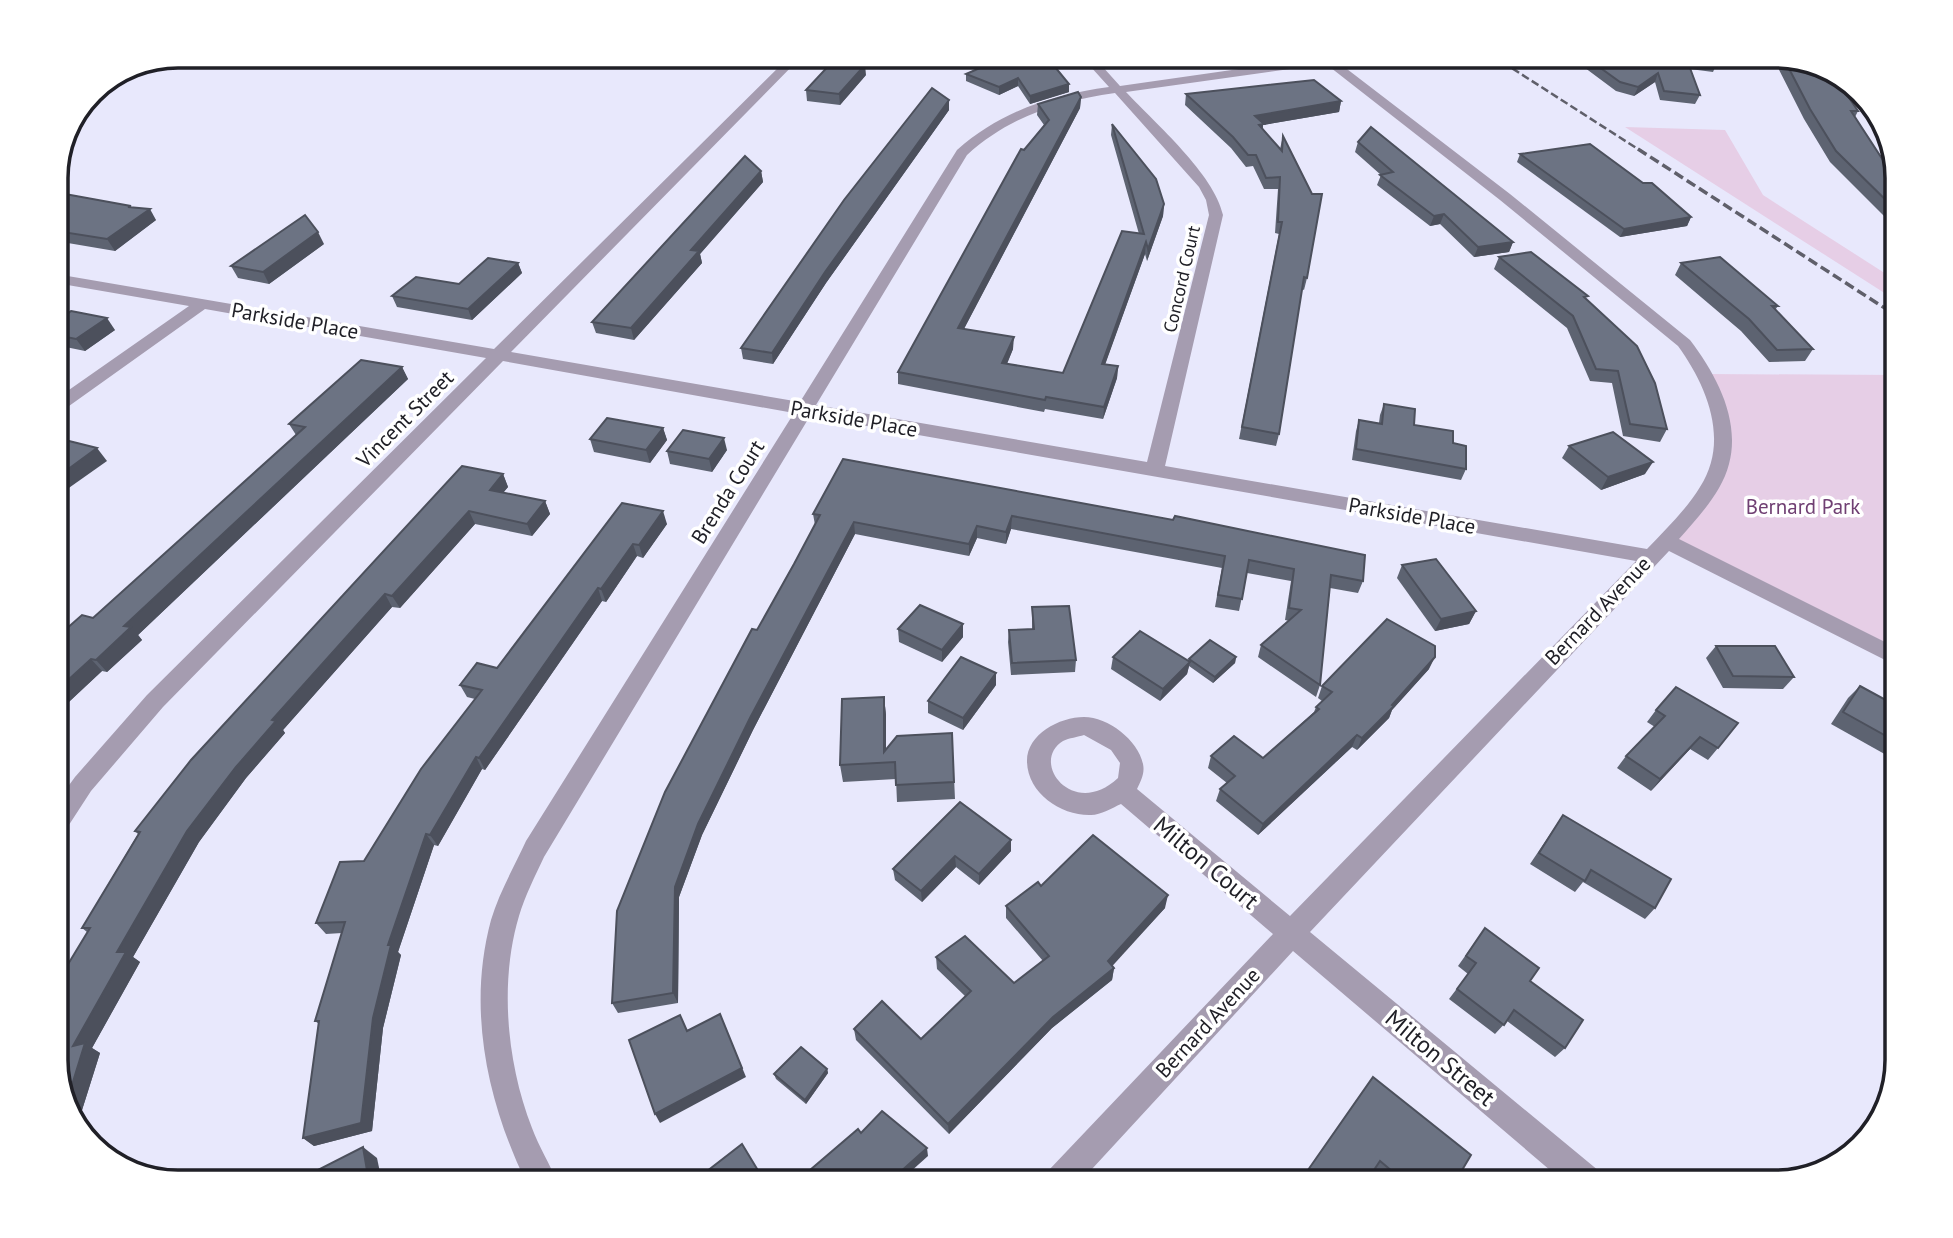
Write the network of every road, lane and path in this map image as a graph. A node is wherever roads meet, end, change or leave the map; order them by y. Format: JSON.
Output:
{"nodes":[{"id":1,"x":784,"y":68,"type":"edge"},
{"id":2,"x":1098,"y":68,"type":"edge"},
{"id":3,"x":1259,"y":68,"type":"edge"},
{"id":4,"x":1339,"y":68,"type":"edge"},
{"id":5,"x":1117,"y":89,"type":"junction"},
{"id":6,"x":68,"y":280,"type":"edge"},
{"id":7,"x":200,"y":305,"type":"junction"},
{"id":8,"x":500,"y":356,"type":"junction"},
{"id":9,"x":68,"y":398,"type":"edge"},
{"id":10,"x":804,"y":411,"type":"junction"},
{"id":11,"x":1154,"y":471,"type":"junction"},
{"id":12,"x":1666,"y":541,"type":"junction"},
{"id":13,"x":1652,"y":557,"type":"junction"},
{"id":14,"x":1885,"y":652,"type":"edge"},
{"id":15,"x":1122,"y":791,"type":"dead end"},
{"id":16,"x":68,"y":806,"type":"edge"},
{"id":17,"x":1291,"y":934,"type":"junction"},
{"id":18,"x":536,"y":1170,"type":"edge"},
{"id":19,"x":1070,"y":1170,"type":"edge"},
{"id":20,"x":1574,"y":1170,"type":"edge"}],
"edges":[{"from":1,"to":8,"type":"street","name":"Vincent Street"},
{"from":2,"to":5,"type":"street","name":"Concord Court"},
{"from":3,"to":5,"type":"street","name":"Brenda Court"},
{"from":4,"to":12,"type":"street","name":"Bernard Avenue"},
{"from":5,"to":10,"type":"street","name":"Brenda Court"},
{"from":5,"to":11,"type":"street","name":"Concord Court"},
{"from":6,"to":7,"type":"street","name":"Parkside Place"},
{"from":7,"to":8,"type":"street","name":"Parkside Place"},
{"from":7,"to":9,"type":"street"},
{"from":8,"to":10,"type":"street","name":"Parkside Place"},
{"from":8,"to":16,"type":"street","name":"Vincent Street"},
{"from":10,"to":11,"type":"street","name":"Parkside Place"},
{"from":10,"to":18,"type":"street","name":"Brenda Court"},
{"from":11,"to":13,"type":"street","name":"Parkside Place"},
{"from":12,"to":13,"type":"street","name":"Bernard Avenue"},
{"from":12,"to":14,"type":"street"},
{"from":13,"to":17,"type":"street","name":"Bernard Avenue"},
{"from":15,"to":17,"type":"street","name":"Milton Court"},
{"from":17,"to":19,"type":"street","name":"Bernard Avenue"},
{"from":17,"to":20,"type":"street","name":"Milton Street"}]}
